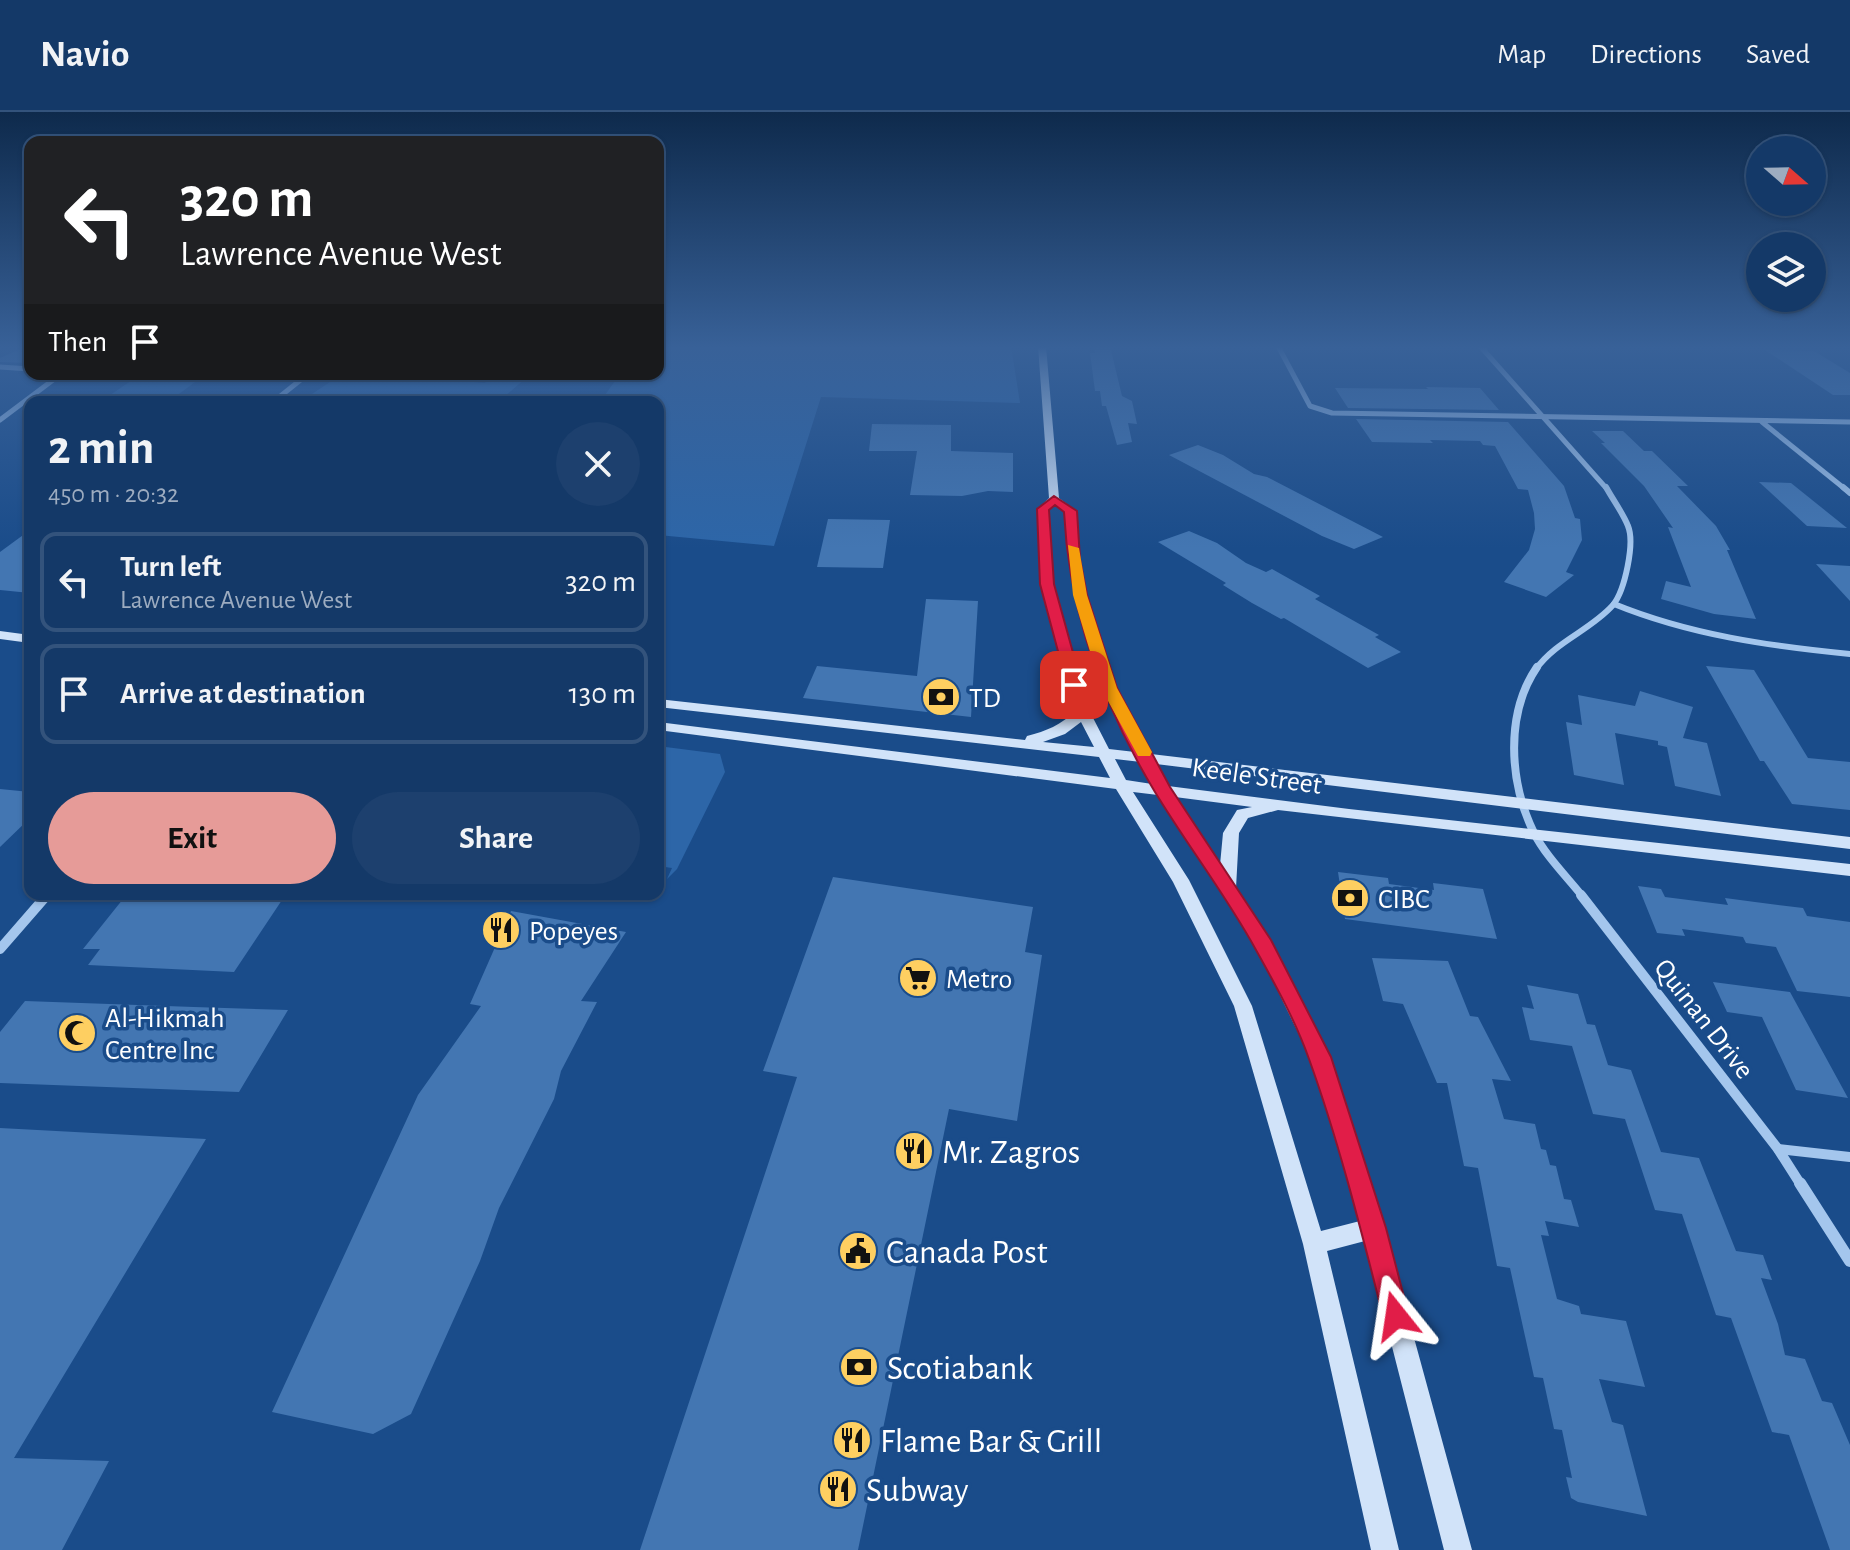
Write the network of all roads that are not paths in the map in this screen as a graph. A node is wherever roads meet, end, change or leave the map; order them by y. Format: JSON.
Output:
{"nodes":[{"id":1,"x":1047,"y":413,"type":"edge"},
{"id":2,"x":1363,"y":413,"type":"edge"},
{"id":3,"x":1543,"y":415,"type":"junction"},
{"id":4,"x":1762,"y":421,"type":"junction"},
{"id":5,"x":1850,"y":422,"type":"edge"},
{"id":6,"x":1850,"y":493,"type":"edge"},
{"id":7,"x":1054,"y":499,"type":"junction"},
{"id":8,"x":1614,"y":604,"type":"junction"},
{"id":9,"x":0,"y":635,"type":"edge"},
{"id":10,"x":24,"y":638,"type":"edge"},
{"id":11,"x":1850,"y":654,"type":"edge"},
{"id":12,"x":664,"y":704,"type":"edge"},
{"id":13,"x":1083,"y":712,"type":"junction"},
{"id":14,"x":770,"y":715,"type":"junction"},
{"id":15,"x":664,"y":727,"type":"edge"},
{"id":16,"x":760,"y":739,"type":"junction"},
{"id":17,"x":1006,"y":742,"type":"junction"},
{"id":18,"x":1103,"y":753,"type":"junction"},
{"id":19,"x":1147,"y":758,"type":"junction"},
{"id":20,"x":1120,"y":784,"type":"junction"},
{"id":21,"x":1162,"y":789,"type":"junction"},
{"id":22,"x":1290,"y":806,"type":"junction"},
{"id":23,"x":1525,"y":806,"type":"junction"},
{"id":24,"x":1534,"y":834,"type":"junction"},
{"id":25,"x":1850,"y":843,"type":"edge"},
{"id":26,"x":1850,"y":870,"type":"edge"},
{"id":27,"x":1227,"y":890,"type":"junction"},
{"id":28,"x":43,"y":900,"type":"edge"},
{"id":29,"x":0,"y":949,"type":"edge"},
{"id":30,"x":1778,"y":1149,"type":"junction"},
{"id":31,"x":1850,"y":1157,"type":"edge"},
{"id":32,"x":1373,"y":1228,"type":"junction"},
{"id":33,"x":1314,"y":1244,"type":"junction"},
{"id":34,"x":1850,"y":1261,"type":"edge"},
{"id":35,"x":1385,"y":1550,"type":"edge"},
{"id":36,"x":1458,"y":1550,"type":"edge"}],
"edges":[{"from":1,"to":7,"type":"main road"},
{"from":2,"to":3,"type":"street"},
{"from":3,"to":4,"type":"street"},
{"from":3,"to":8,"type":"street"},
{"from":4,"to":5,"type":"street"},
{"from":4,"to":6,"type":"street"},
{"from":7,"to":13,"type":"main road"},
{"from":7,"to":19,"type":"main road"},
{"from":8,"to":11,"type":"street"},
{"from":8,"to":23,"type":"street","name":"Quinan Drive"},
{"from":9,"to":10,"type":"main road"},
{"from":12,"to":14,"type":"main road","name":"Keele Street"},
{"from":13,"to":17,"type":"main road"},
{"from":13,"to":18,"type":"main road"},
{"from":14,"to":16,"type":"main road"},
{"from":14,"to":17,"type":"main road","name":"Keele Street"},
{"from":15,"to":16,"type":"main road","name":"Keele Street"},
{"from":16,"to":20,"type":"main road","name":"Keele Street"},
{"from":17,"to":18,"type":"main road","name":"Keele Street"},
{"from":18,"to":19,"type":"main road","name":"Keele Street"},
{"from":18,"to":20,"type":"main road"},
{"from":19,"to":21,"type":"main road"},
{"from":19,"to":23,"type":"main road","name":"Keele Street"},
{"from":20,"to":21,"type":"main road","name":"Keele Street"},
{"from":20,"to":33,"type":"main road"},
{"from":21,"to":22,"type":"main road","name":"Keele Street"},
{"from":21,"to":27,"type":"main road"},
{"from":22,"to":24,"type":"main road","name":"Keele Street"},
{"from":22,"to":27,"type":"main road"},
{"from":23,"to":24,"type":"street","name":"Quinan Drive"},
{"from":23,"to":25,"type":"main road","name":"Keele Street"},
{"from":24,"to":26,"type":"main road","name":"Keele Street"},
{"from":24,"to":30,"type":"street","name":"Quinan Drive"},
{"from":27,"to":32,"type":"main road"},
{"from":28,"to":29,"type":"street"},
{"from":30,"to":31,"type":"street"},
{"from":30,"to":34,"type":"street","name":"Quinan Drive"},
{"from":32,"to":33,"type":"main road"},
{"from":32,"to":36,"type":"main road"},
{"from":33,"to":35,"type":"main road"}]}
